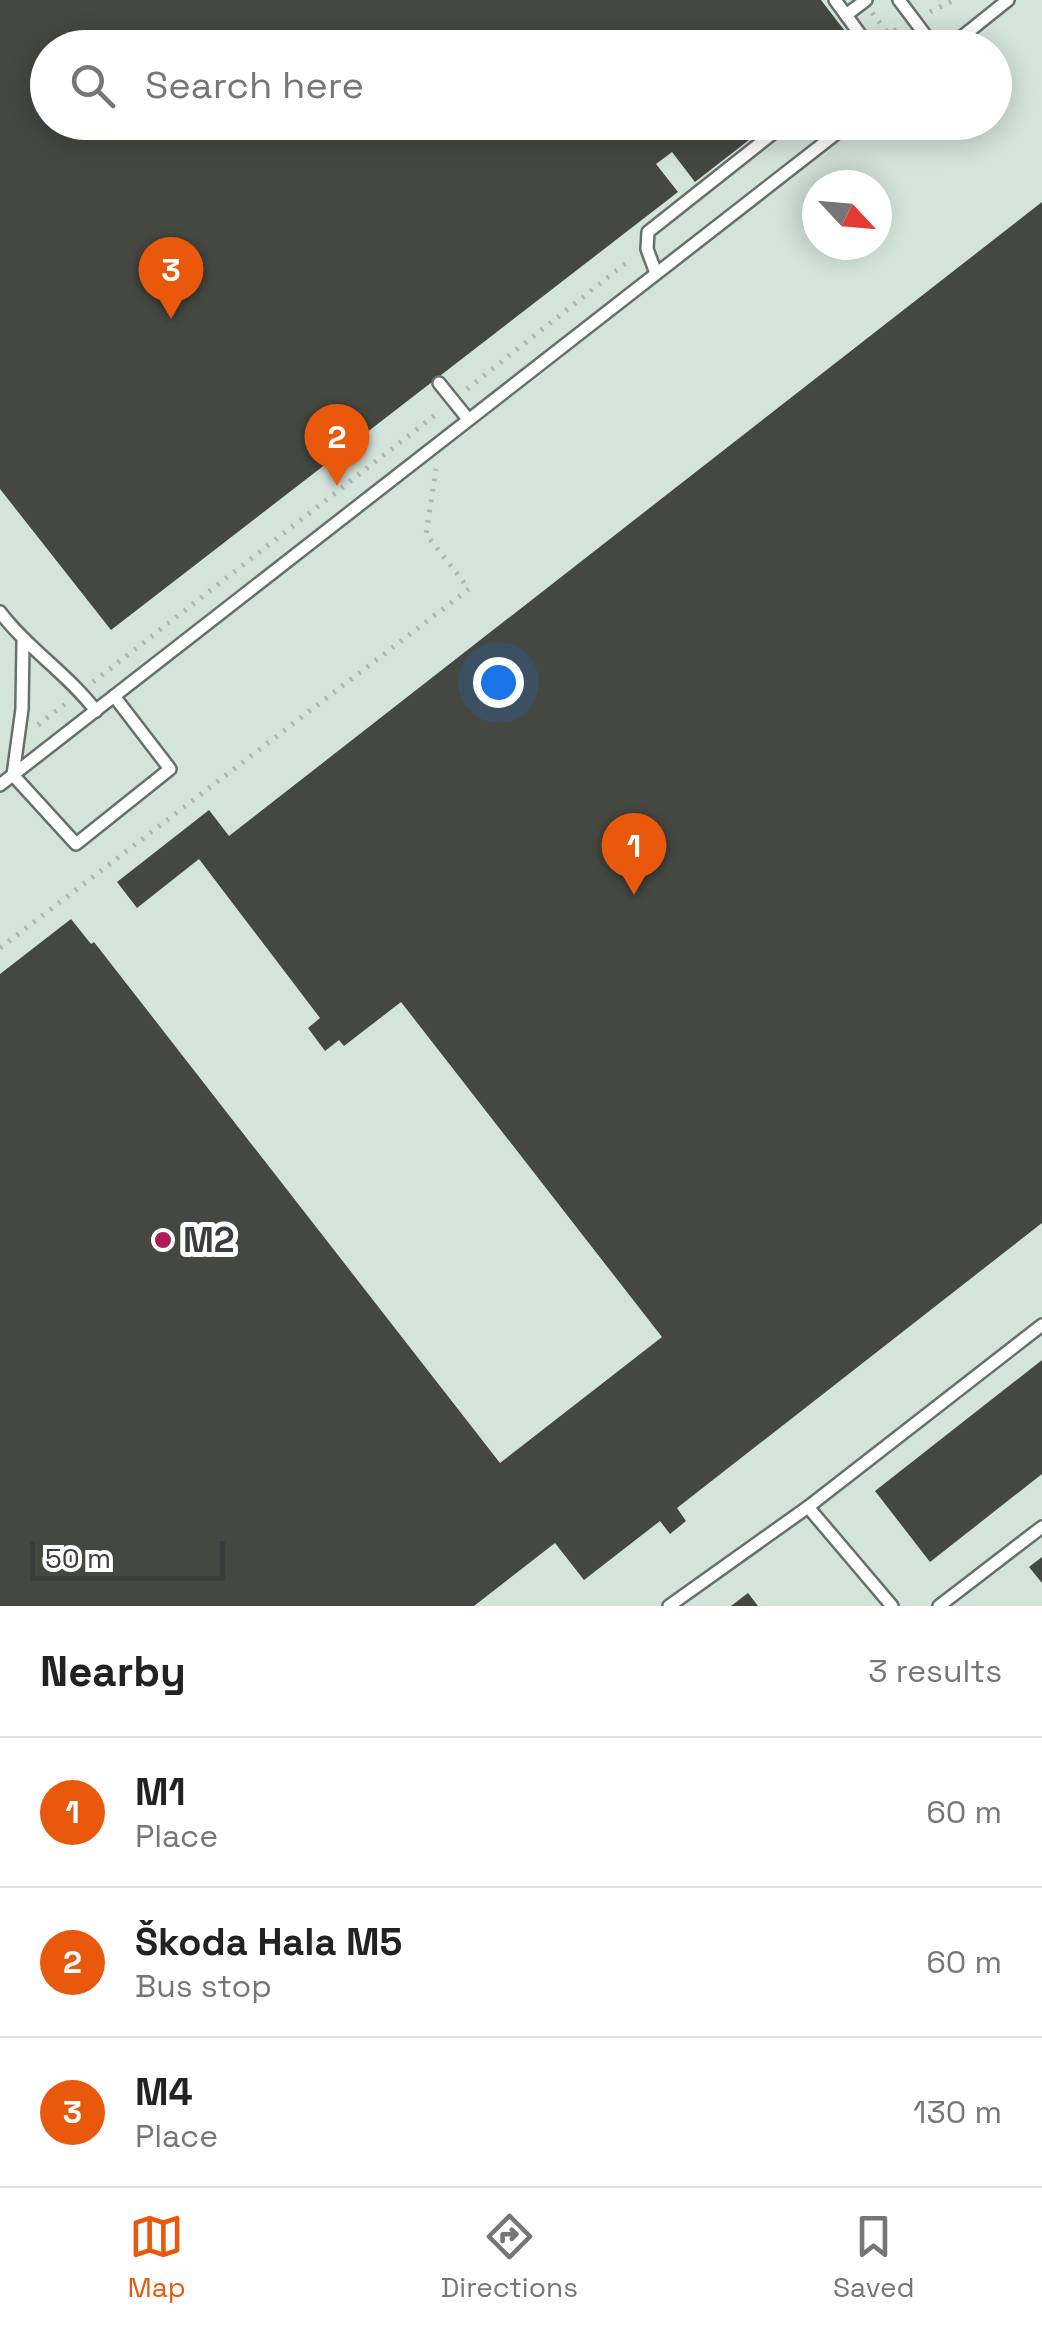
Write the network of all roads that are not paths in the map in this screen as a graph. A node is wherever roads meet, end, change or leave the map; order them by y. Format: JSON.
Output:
{"nodes":[{"id":1,"x":835,"y":0,"type":"edge"},
{"id":2,"x":866,"y":0,"type":"edge"},
{"id":3,"x":899,"y":0,"type":"edge"},
{"id":4,"x":1008,"y":0,"type":"edge"},
{"id":5,"x":846,"y":16,"type":"junction"},
{"id":6,"x":856,"y":30,"type":"edge"},
{"id":7,"x":922,"y":30,"type":"edge"},
{"id":8,"x":970,"y":30,"type":"edge"},
{"id":9,"x":763,"y":140,"type":"edge"},
{"id":10,"x":828,"y":140,"type":"edge"},
{"id":11,"x":656,"y":273,"type":"junction"},
{"id":12,"x":439,"y":383,"type":"dead end"},
{"id":13,"x":468,"y":419,"type":"junction"},
{"id":14,"x":0,"y":612,"type":"edge"},
{"id":15,"x":23,"y":642,"type":"junction"},
{"id":16,"x":114,"y":696,"type":"junction"},
{"id":17,"x":96,"y":710,"type":"junction"},
{"id":18,"x":13,"y":775,"type":"junction"},
{"id":19,"x":0,"y":785,"type":"edge"},
{"id":20,"x":1042,"y":1325,"type":"edge"},
{"id":21,"x":808,"y":1506,"type":"junction"},
{"id":22,"x":1042,"y":1527,"type":"edge"},
{"id":23,"x":670,"y":1606,"type":"edge"},
{"id":24,"x":892,"y":1606,"type":"edge"},
{"id":25,"x":939,"y":1606,"type":"edge"}],
"edges":[{"from":1,"to":5,"type":"lane"},
{"from":2,"to":5,"type":"lane"},
{"from":3,"to":7,"type":"lane"},
{"from":4,"to":8,"type":"lane"},
{"from":5,"to":6,"type":"lane"},
{"from":9,"to":11,"type":"lane"},
{"from":10,"to":11,"type":"lane"},
{"from":11,"to":13,"type":"lane"},
{"from":12,"to":13,"type":"lane"},
{"from":13,"to":16,"type":"lane"},
{"from":14,"to":15,"type":"lane"},
{"from":15,"to":17,"type":"lane"},
{"from":15,"to":18,"type":"lane"},
{"from":16,"to":17,"type":"lane"},
{"from":16,"to":18,"type":"lane"},
{"from":17,"to":18,"type":"lane"},
{"from":18,"to":19,"type":"lane"},
{"from":20,"to":21,"type":"lane"},
{"from":21,"to":23,"type":"lane"},
{"from":21,"to":24,"type":"lane"},
{"from":22,"to":25,"type":"lane"}]}
